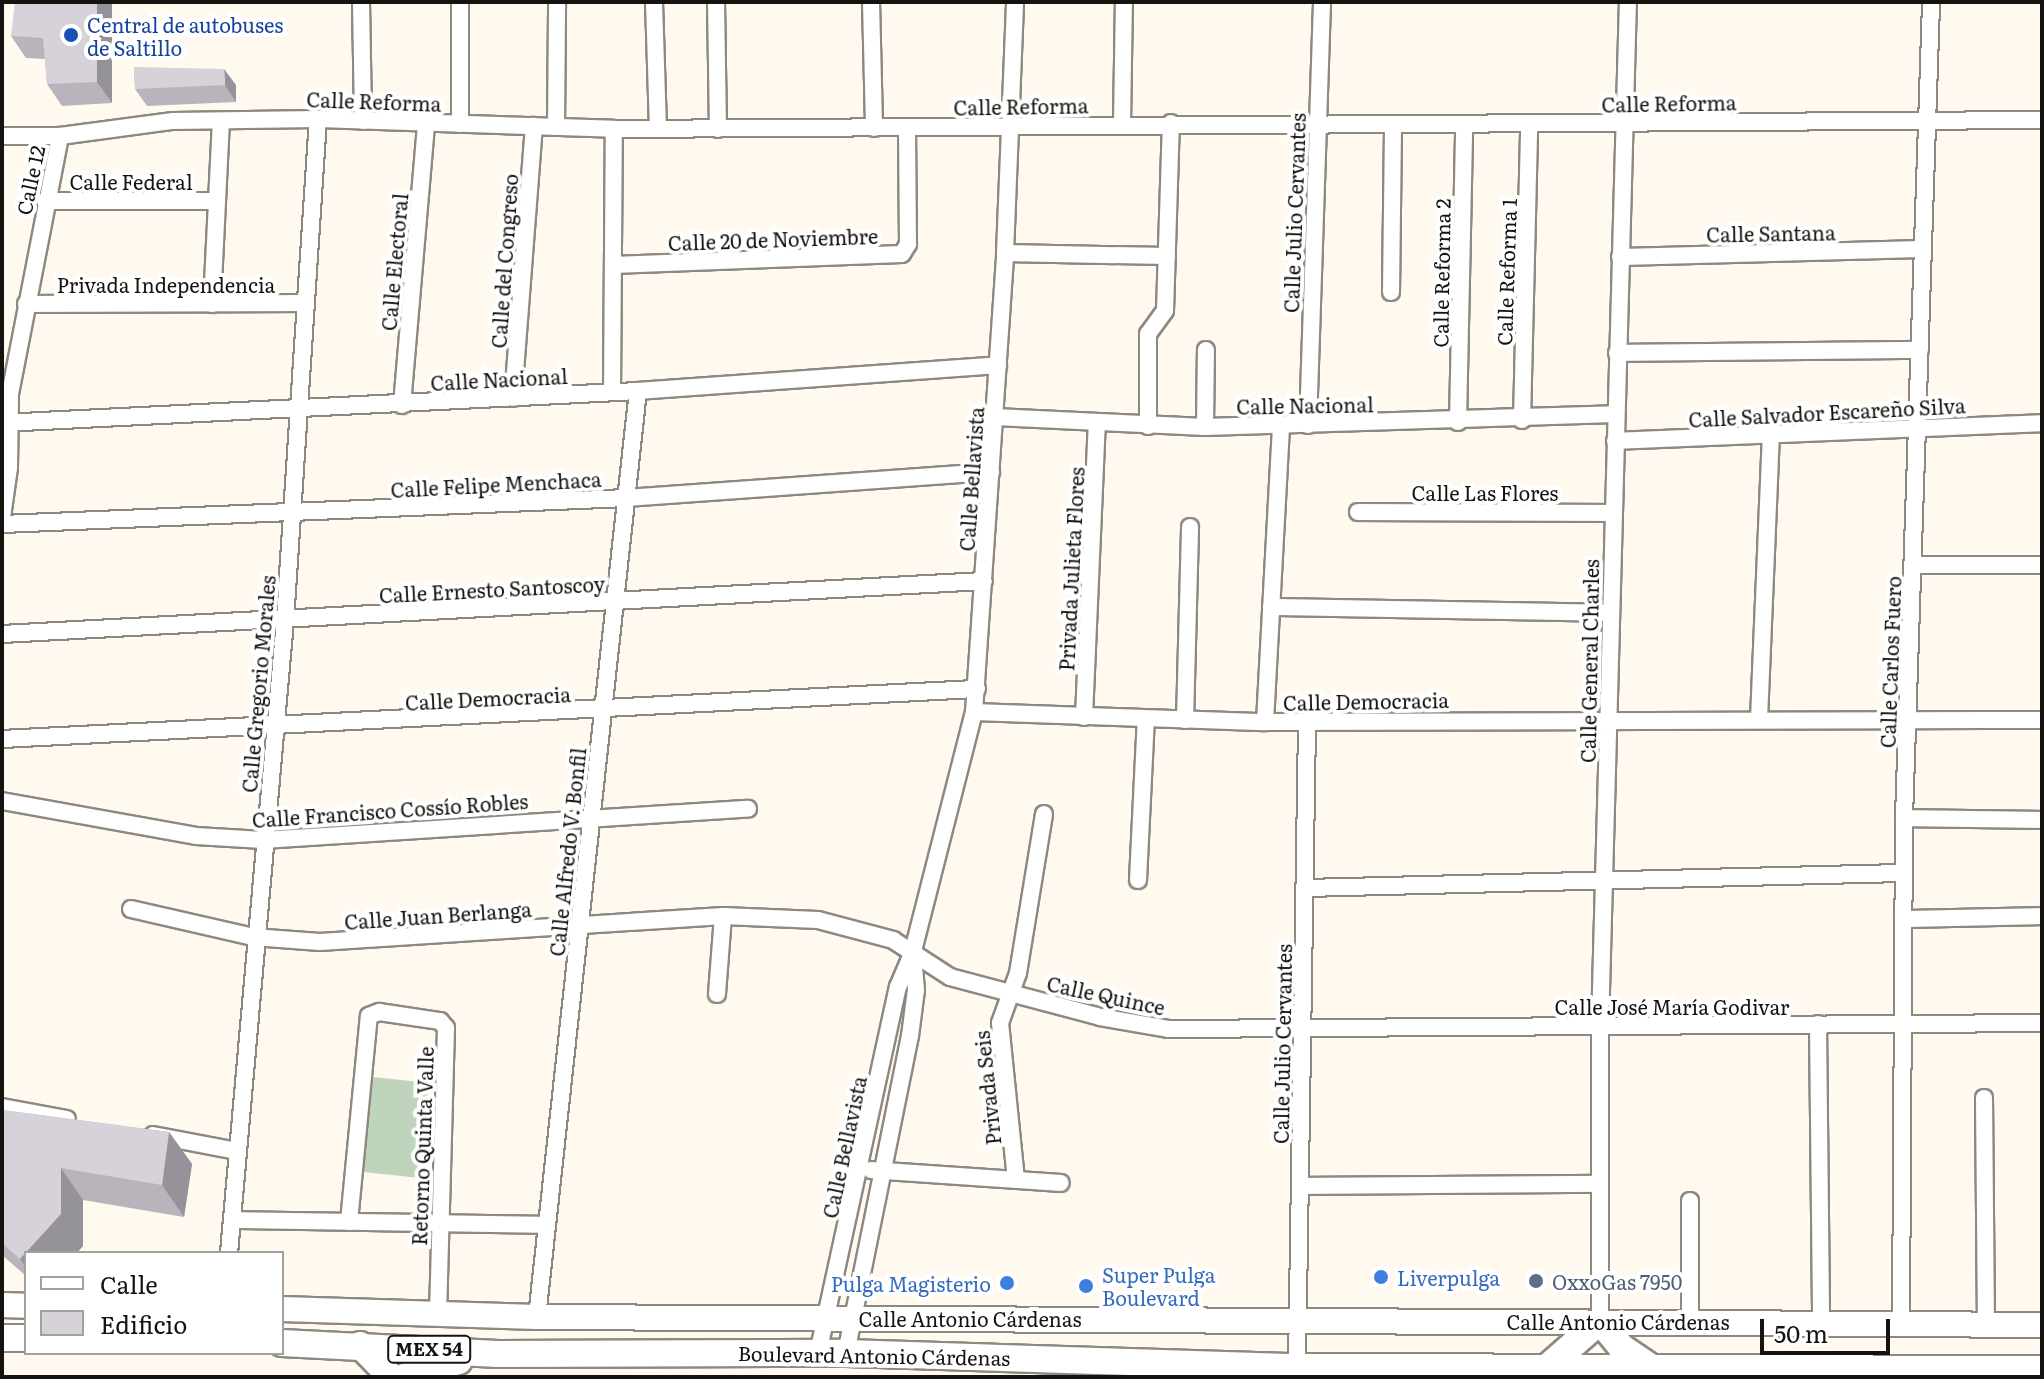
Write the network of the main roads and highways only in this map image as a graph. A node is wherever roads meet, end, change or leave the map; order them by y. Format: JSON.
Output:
{"nodes":[{"id":1,"x":2,"y":1338,"type":"edge"},
{"id":2,"x":24,"y":1338,"type":"edge"},
{"id":3,"x":284,"y":1343,"type":"edge"},
{"id":4,"x":360,"y":1345,"type":"junction"},
{"id":5,"x":498,"y":1354,"type":"junction"},
{"id":6,"x":1652,"y":1368,"type":"junction"},
{"id":7,"x":2042,"y":1369,"type":"edge"},
{"id":8,"x":1544,"y":1370,"type":"junction"},
{"id":9,"x":1739,"y":1373,"type":"edge"},
{"id":10,"x":1800,"y":1373,"type":"edge"},
{"id":11,"x":391,"y":1377,"type":"edge"},
{"id":12,"x":404,"y":1377,"type":"edge"}],
"edges":[{"from":1,"to":2,"type":"main road"},
{"from":3,"to":4,"type":"main road","name":"Boulevard Antonio Cárdenas","number":"MEX 54"},
{"from":4,"to":5,"type":"main road","name":"Boulevard Antonio Cárdenas","number":"MEX 54"},
{"from":4,"to":11,"type":"main road"},
{"from":5,"to":8,"type":"main road","name":"Boulevard Antonio Cárdenas","number":"MEX 54"},
{"from":5,"to":12,"type":"main road"},
{"from":6,"to":8,"type":"main road","name":"Boulevard Antonio Cárdenas","number":"MEX 54"},
{"from":6,"to":8,"type":"main road"},
{"from":6,"to":9,"type":"main road","name":"Boulevard Antonio Cárdenas","number":"MEX 54"},
{"from":7,"to":10,"type":"main road","name":"Boulevard Antonio Cárdenas","number":"MEX 54"},
{"from":9,"to":10,"type":"main road","name":"Boulevard Antonio Cárdenas","number":"MEX 54"}]}
